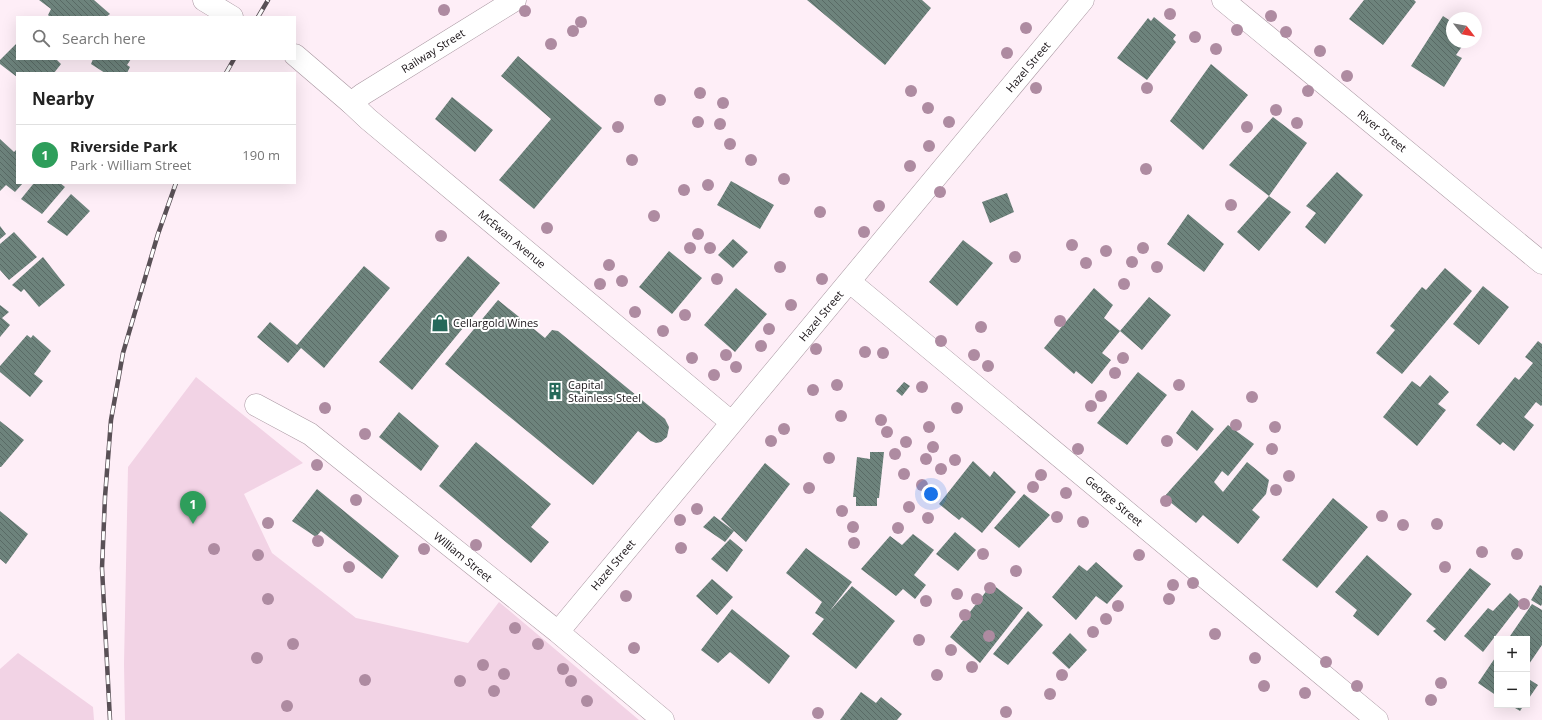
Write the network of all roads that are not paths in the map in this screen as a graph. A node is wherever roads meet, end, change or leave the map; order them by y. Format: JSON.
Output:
{"nodes":[{"id":1,"x":515,"y":0,"type":"edge"},
{"id":2,"x":1083,"y":0,"type":"edge"},
{"id":3,"x":1223,"y":0,"type":"edge"},
{"id":4,"x":296,"y":56,"type":"edge"},
{"id":5,"x":350,"y":103,"type":"junction"},
{"id":6,"x":1542,"y":263,"type":"edge"},
{"id":7,"x":850,"y":282,"type":"junction"},
{"id":8,"x":256,"y":405,"type":"dead end"},
{"id":9,"x":731,"y":422,"type":"junction"},
{"id":10,"x":558,"y":632,"type":"junction"},
{"id":11,"x":663,"y":720,"type":"edge"},
{"id":12,"x":1377,"y":720,"type":"edge"}],
"edges":[{"from":1,"to":5,"type":"street","name":"Railway Street"},
{"from":2,"to":7,"type":"street","name":"Hazel Street"},
{"from":3,"to":6,"type":"street","name":"River Street"},
{"from":4,"to":5,"type":"street","name":"McEwan Avenue"},
{"from":5,"to":9,"type":"street","name":"McEwan Avenue"},
{"from":7,"to":9,"type":"street","name":"Hazel Street"},
{"from":7,"to":12,"type":"street","name":"George Street"},
{"from":8,"to":10,"type":"street","name":"William Street"},
{"from":9,"to":10,"type":"street","name":"Hazel Street"},
{"from":10,"to":11,"type":"street","name":"William Street"}]}
